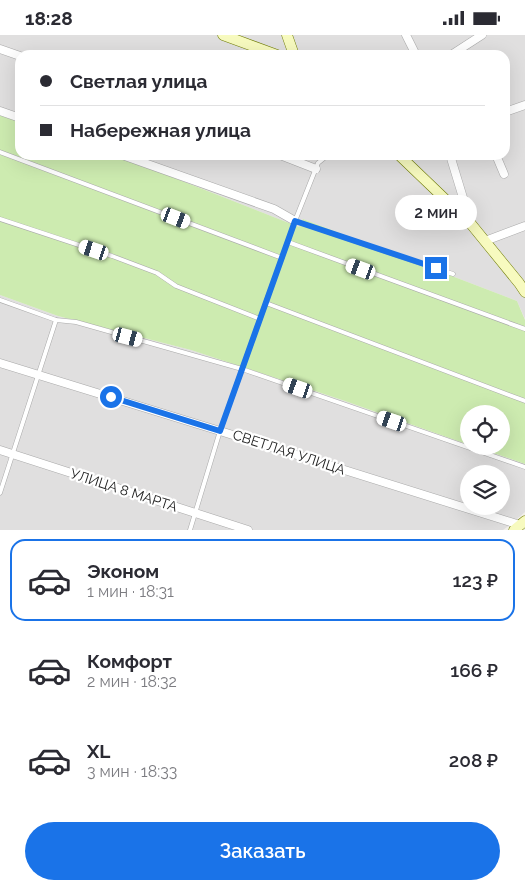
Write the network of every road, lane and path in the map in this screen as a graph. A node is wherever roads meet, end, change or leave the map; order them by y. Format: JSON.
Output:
{"nodes":[{"id":1,"x":223,"y":35,"type":"edge"},
{"id":2,"x":288,"y":35,"type":"edge"},
{"id":3,"x":406,"y":35,"type":"edge"},
{"id":4,"x":482,"y":35,"type":"edge"},
{"id":5,"x":0,"y":49,"type":"edge"},
{"id":6,"x":263,"y":50,"type":"edge"},
{"id":7,"x":292,"y":50,"type":"edge"},
{"id":8,"x":414,"y":50,"type":"edge"},
{"id":9,"x":459,"y":50,"type":"edge"},
{"id":10,"x":15,"y":54,"type":"edge"},
{"id":11,"x":525,"y":105,"type":"edge"},
{"id":12,"x":510,"y":110,"type":"edge"},
{"id":13,"x":0,"y":111,"type":"edge"},
{"id":14,"x":15,"y":117,"type":"edge"},
{"id":15,"x":0,"y":153,"type":"edge"},
{"id":16,"x":15,"y":159,"type":"edge"},
{"id":17,"x":19,"y":160,"type":"edge"},
{"id":18,"x":136,"y":160,"type":"edge"},
{"id":19,"x":293,"y":160,"type":"edge"},
{"id":20,"x":322,"y":160,"type":"edge"},
{"id":21,"x":404,"y":160,"type":"edge"},
{"id":22,"x":452,"y":160,"type":"edge"},
{"id":23,"x":498,"y":160,"type":"edge"},
{"id":24,"x":316,"y":169,"type":"junction"},
{"id":25,"x":504,"y":174,"type":"dead end"},
{"id":26,"x":0,"y":219,"type":"edge"},
{"id":27,"x":295,"y":221,"type":"junction"},
{"id":28,"x":471,"y":224,"type":"junction"},
{"id":29,"x":525,"y":226,"type":"edge"},
{"id":30,"x":486,"y":241,"type":"junction"},
{"id":31,"x":288,"y":242,"type":"junction"},
{"id":32,"x":282,"y":258,"type":"junction"},
{"id":33,"x":453,"y":274,"type":"dead end"},
{"id":34,"x":525,"y":293,"type":"edge"},
{"id":35,"x":0,"y":300,"type":"edge"},
{"id":36,"x":266,"y":303,"type":"junction"},
{"id":37,"x":260,"y":319,"type":"junction"},
{"id":38,"x":56,"y":320,"type":"junction"},
{"id":39,"x":525,"y":329,"type":"edge"},
{"id":40,"x":0,"y":363,"type":"edge"},
{"id":41,"x":242,"y":369,"type":"junction"},
{"id":42,"x":38,"y":375,"type":"junction"},
{"id":43,"x":525,"y":401,"type":"edge"},
{"id":44,"x":220,"y":431,"type":"junction"},
{"id":45,"x":0,"y":450,"type":"edge"},
{"id":46,"x":13,"y":454,"type":"junction"},
{"id":47,"x":525,"y":467,"type":"edge"},
{"id":48,"x":0,"y":493,"type":"edge"},
{"id":49,"x":195,"y":513,"type":"junction"},
{"id":50,"x":520,"y":525,"type":"edge"},
{"id":51,"x":190,"y":530,"type":"edge"},
{"id":52,"x":248,"y":530,"type":"edge"}],
"edges":[{"from":1,"to":6,"type":"street"},
{"from":2,"to":7,"type":"street"},
{"from":3,"to":8,"type":"street"},
{"from":4,"to":9,"type":"street"},
{"from":5,"to":10,"type":"street"},
{"from":11,"to":12,"type":"street"},
{"from":13,"to":14,"type":"street"},
{"from":15,"to":16,"type":"lane"},
{"from":17,"to":32,"type":"lane"},
{"from":18,"to":27,"type":"street"},
{"from":19,"to":24,"type":"street"},
{"from":20,"to":24,"type":"lane"},
{"from":21,"to":28,"type":"street"},
{"from":22,"to":28,"type":"street"},
{"from":23,"to":25,"type":"street"},
{"from":24,"to":27,"type":"lane"},
{"from":26,"to":37,"type":"lane"},
{"from":27,"to":31,"type":"lane"},
{"from":27,"to":33,"type":"lane"},
{"from":28,"to":30,"type":"street"},
{"from":29,"to":30,"type":"street"},
{"from":30,"to":34,"type":"street"},
{"from":31,"to":32,"type":"lane"},
{"from":31,"to":39,"type":"lane"},
{"from":32,"to":36,"type":"lane"},
{"from":35,"to":38,"type":"lane"},
{"from":36,"to":37,"type":"lane"},
{"from":36,"to":43,"type":"lane"},
{"from":37,"to":41,"type":"lane"},
{"from":38,"to":41,"type":"lane"},
{"from":38,"to":42,"type":"lane"},
{"from":40,"to":42,"type":"street","name":"СВЕТЛАЯ УЛИЦА"},
{"from":41,"to":44,"type":"lane"},
{"from":41,"to":47,"type":"lane"},
{"from":42,"to":44,"type":"street","name":"СВЕТЛАЯ УЛИЦА"},
{"from":42,"to":46,"type":"lane"},
{"from":44,"to":49,"type":"lane"},
{"from":44,"to":50,"type":"street","name":"СВЕТЛАЯ УЛИЦА"},
{"from":45,"to":46,"type":"street","name":"УЛИЦА 8 МАРТА"},
{"from":46,"to":48,"type":"lane"},
{"from":46,"to":49,"type":"street","name":"УЛИЦА 8 МАРТА"},
{"from":49,"to":51,"type":"lane"},
{"from":49,"to":52,"type":"street","name":"УЛИЦА 8 МАРТА"}]}
